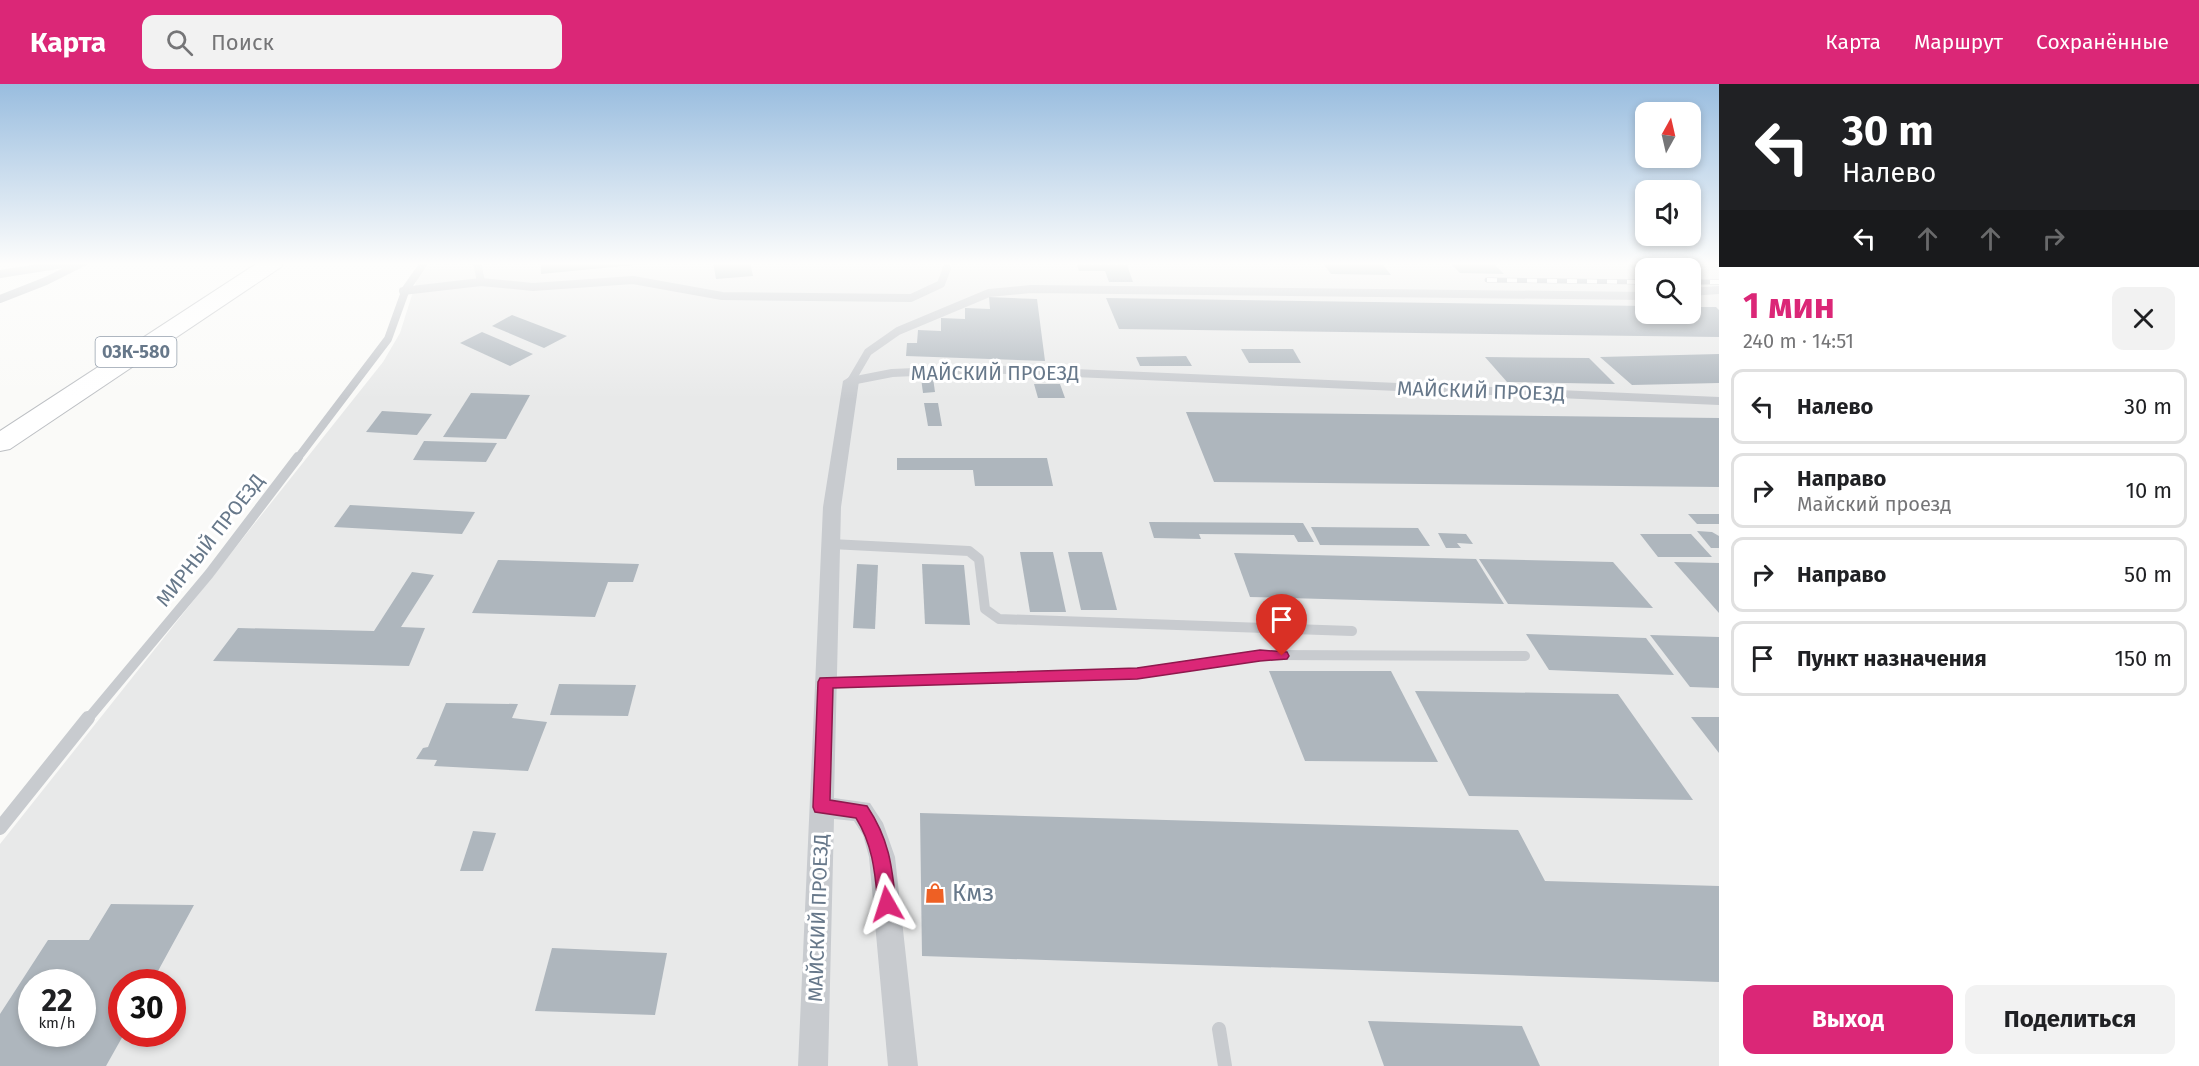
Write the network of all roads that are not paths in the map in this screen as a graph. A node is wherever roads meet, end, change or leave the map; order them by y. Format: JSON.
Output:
{"nodes":[{"id":1,"x":193,"y":308,"type":"edge"},
{"id":2,"x":204,"y":308,"type":"edge"},
{"id":3,"x":399,"y":308,"type":"edge"},
{"id":4,"x":953,"y":308,"type":"edge"},
{"id":5,"x":850,"y":381,"type":"junction"},
{"id":6,"x":1719,"y":401,"type":"edge"},
{"id":7,"x":0,"y":435,"type":"edge"},
{"id":8,"x":0,"y":443,"type":"edge"},
{"id":9,"x":831,"y":544,"type":"junction"},
{"id":10,"x":1352,"y":631,"type":"dead end"},
{"id":11,"x":1525,"y":656,"type":"dead end"},
{"id":12,"x":826,"y":682,"type":"junction"},
{"id":13,"x":821,"y":807,"type":"junction"},
{"id":14,"x":0,"y":828,"type":"edge"},
{"id":15,"x":1219,"y":1029,"type":"dead end"},
{"id":16,"x":813,"y":1066,"type":"edge"},
{"id":17,"x":903,"y":1066,"type":"edge"},
{"id":18,"x":1225,"y":1066,"type":"edge"}],
"edges":[{"from":1,"to":7,"type":"highway","number":"03К-580"},
{"from":2,"to":8,"type":"highway","number":"03К-580"},
{"from":3,"to":14,"type":"lane","name":"МИРНЫЙ ПРОЕЗД"},
{"from":4,"to":5,"type":"lane"},
{"from":5,"to":6,"type":"lane","name":"МАЙСКИЙ ПРОЕЗД"},
{"from":5,"to":9,"type":"street","name":"МАЙСКИЙ ПРОЕЗД"},
{"from":9,"to":10,"type":"lane"},
{"from":9,"to":12,"type":"street","name":"МАЙСКИЙ ПРОЕЗД"},
{"from":11,"to":12,"type":"lane"},
{"from":12,"to":13,"type":"street","name":"МАЙСКИЙ ПРОЕЗД"},
{"from":13,"to":16,"type":"street","name":"МАЙСКИЙ ПРОЕЗД"},
{"from":13,"to":17,"type":"street"},
{"from":15,"to":18,"type":"lane"}]}
